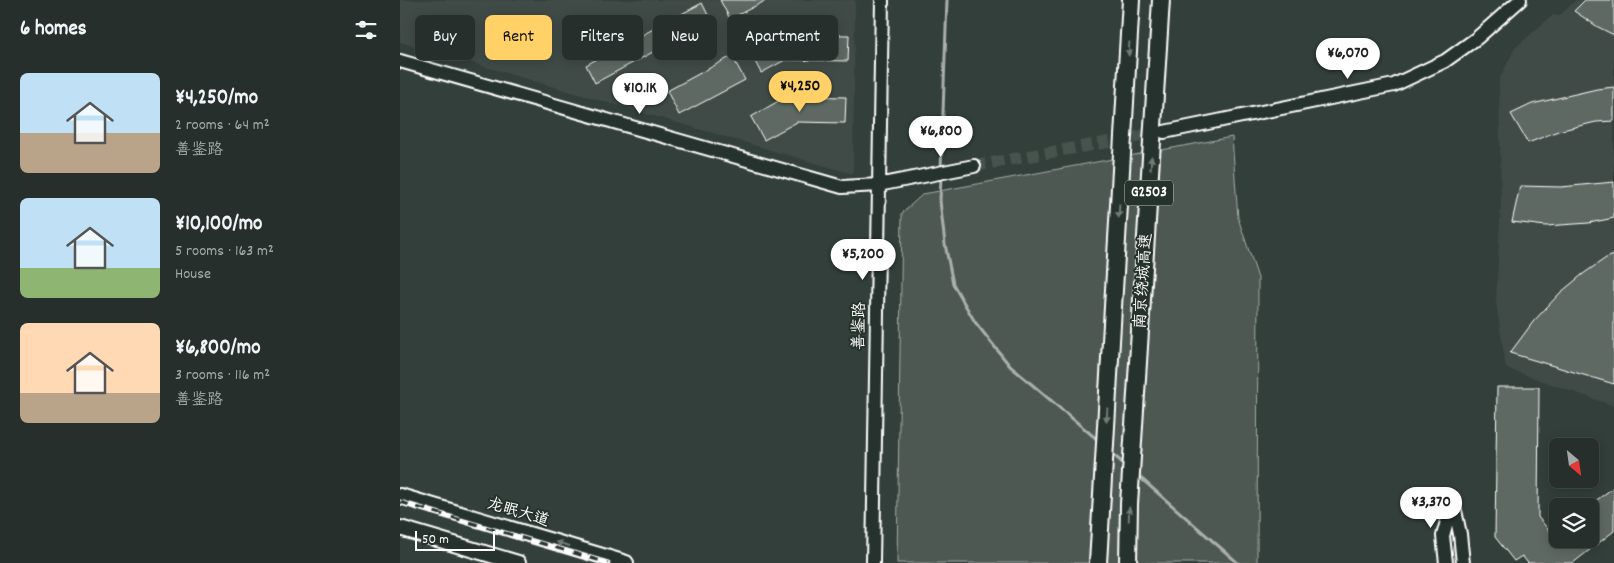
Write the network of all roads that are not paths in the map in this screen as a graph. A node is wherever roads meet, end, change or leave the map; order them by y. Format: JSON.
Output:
{"nodes":[{"id":1,"x":882,"y":0,"type":"edge"},
{"id":2,"x":1132,"y":0,"type":"edge"},
{"id":3,"x":1161,"y":0,"type":"edge"},
{"id":4,"x":1520,"y":0,"type":"edge"},
{"id":5,"x":400,"y":61,"type":"edge"},
{"id":6,"x":1164,"y":132,"type":"tunnel mouth"},
{"id":7,"x":974,"y":166,"type":"tunnel mouth"},
{"id":8,"x":878,"y":185,"type":"junction"},
{"id":9,"x":400,"y":496,"type":"edge"},
{"id":10,"x":400,"y":528,"type":"edge"},
{"id":11,"x":518,"y":563,"type":"edge"},
{"id":12,"x":626,"y":563,"type":"edge"},
{"id":13,"x":873,"y":563,"type":"edge"},
{"id":14,"x":1098,"y":563,"type":"edge"},
{"id":15,"x":1128,"y":563,"type":"edge"},
{"id":16,"x":1446,"y":563,"type":"edge"},
{"id":17,"x":1463,"y":563,"type":"edge"}],
"edges":[{"from":1,"to":8,"type":"street","name":"善鉴路"},
{"from":2,"to":14,"type":"highway","name":"南京绕城高速","number":"G2503","one_way":true},
{"from":15,"to":3,"type":"highway","name":"南京绕城高速","number":"G2503","one_way":true},
{"from":4,"to":6,"type":"street"},
{"from":5,"to":8,"type":"street"},
{"from":7,"to":8,"type":"street"},
{"from":8,"to":13,"type":"street","name":"善鉴路"},
{"from":12,"to":9,"type":"main road","name":"龙眠大道","one_way":true},
{"from":10,"to":11,"type":"main road"},
{"from":16,"to":17,"type":"street"}]}
